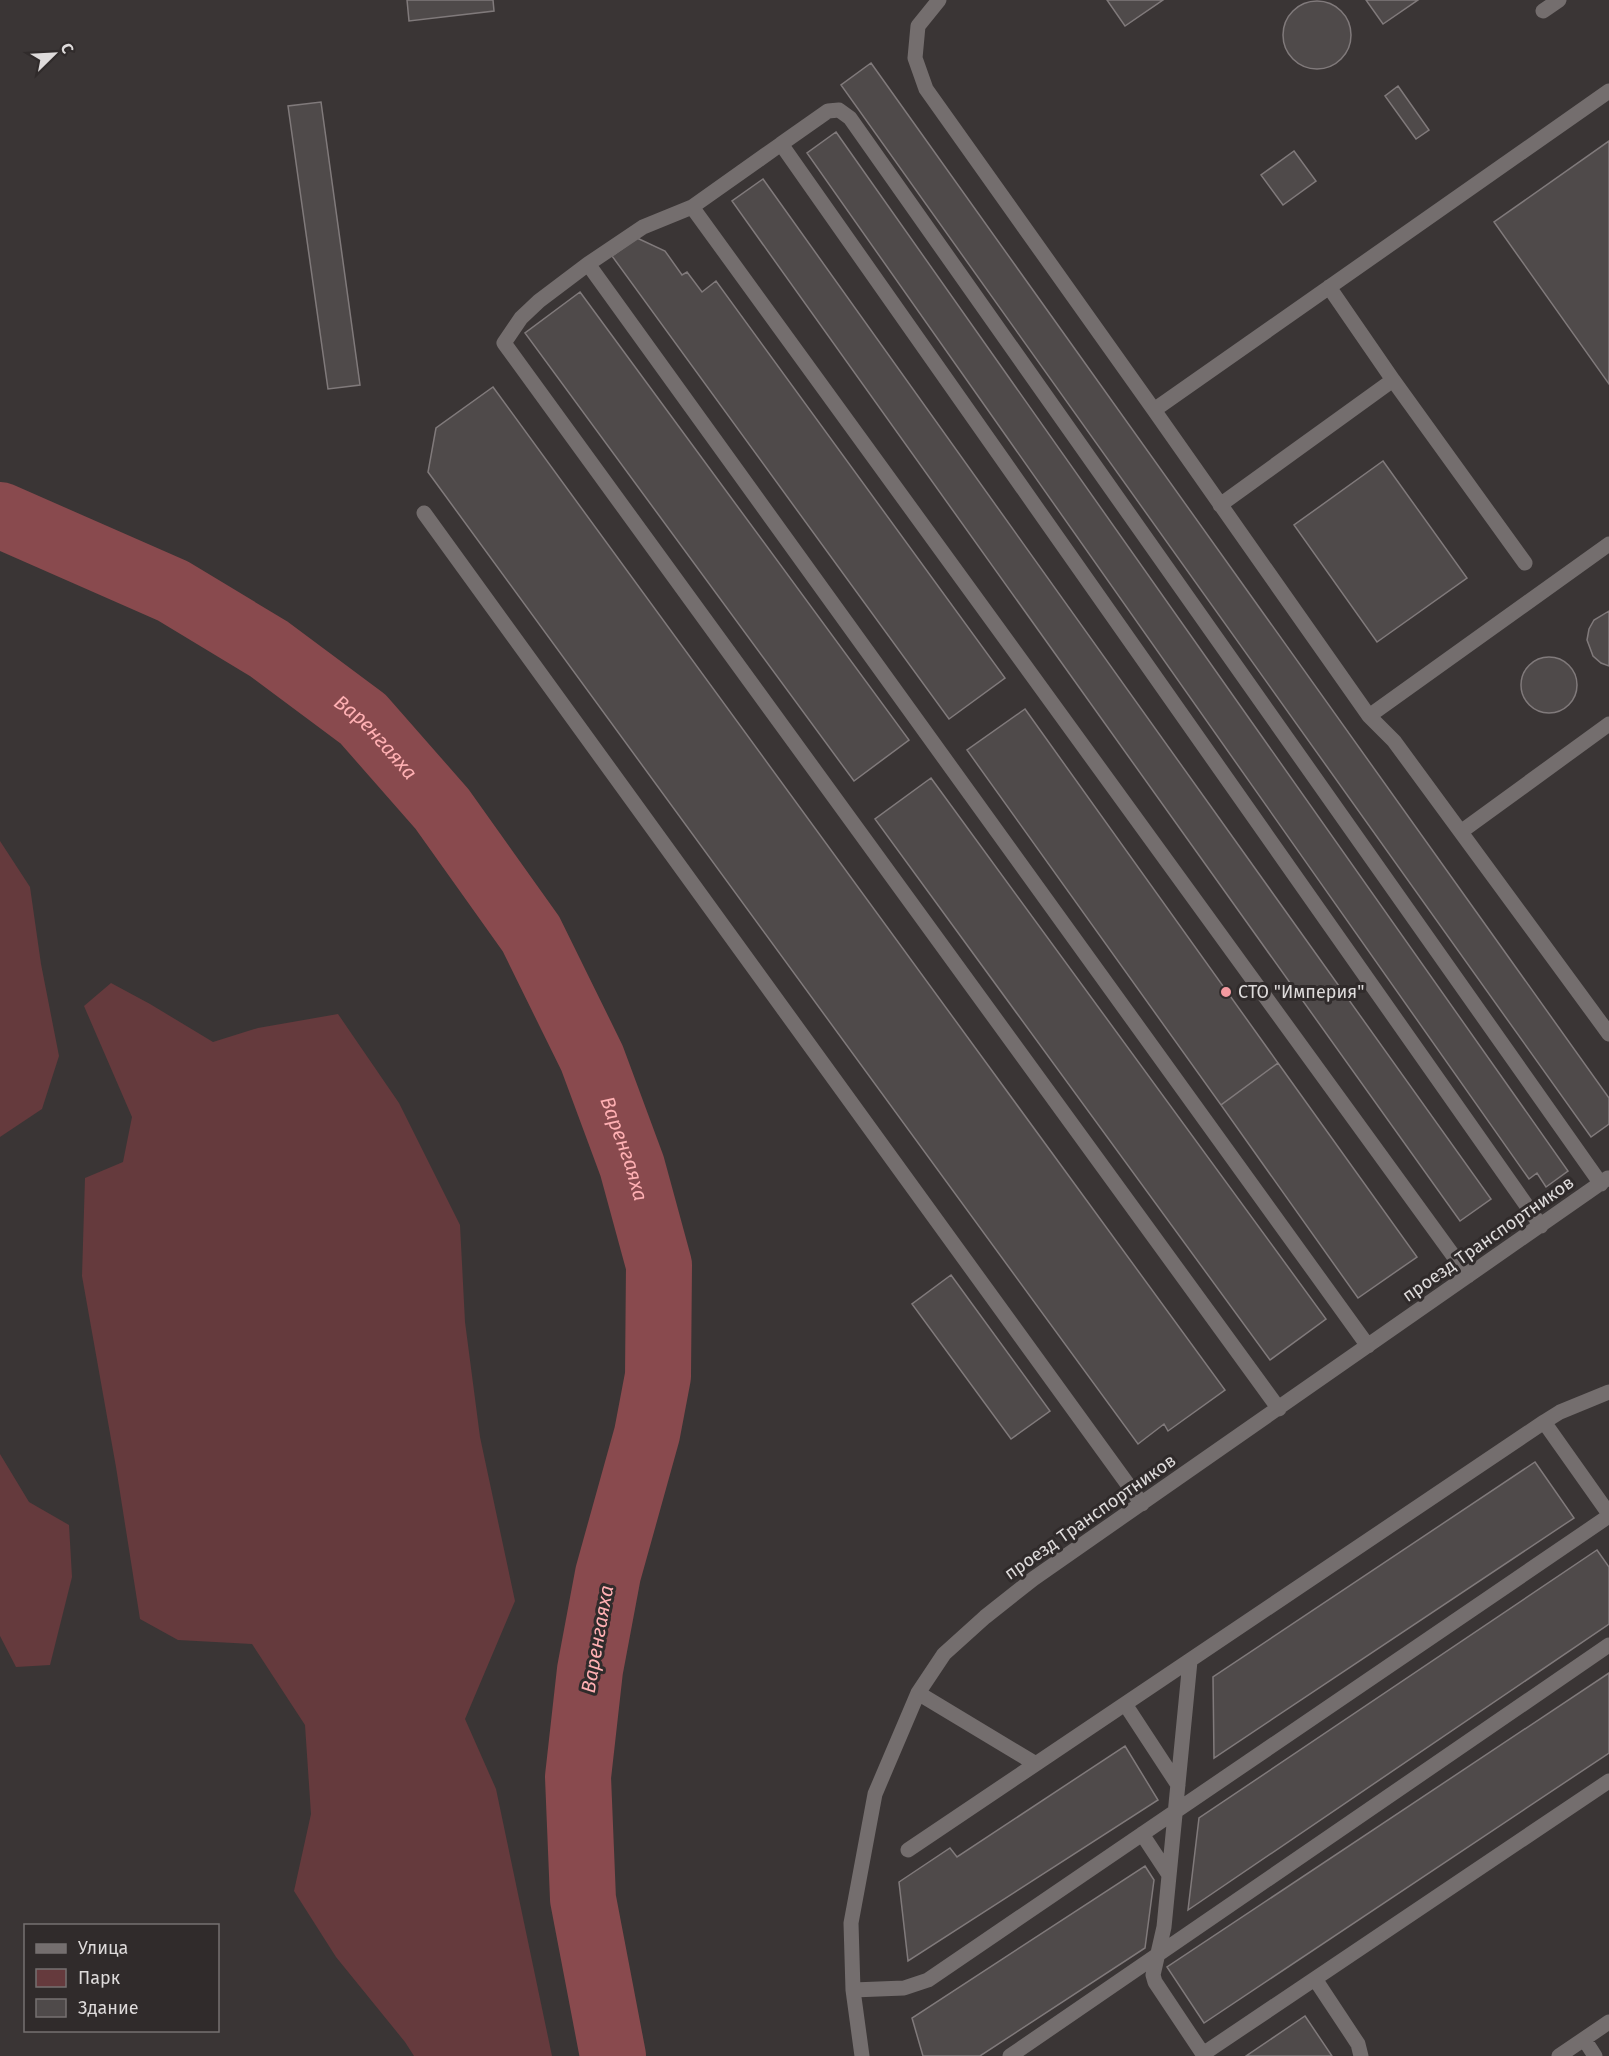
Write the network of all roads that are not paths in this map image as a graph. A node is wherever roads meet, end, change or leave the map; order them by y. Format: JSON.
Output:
{"nodes":[{"id":1,"x":939,"y":0,"type":"edge"},
{"id":2,"x":1559,"y":0,"type":"edge"},
{"id":3,"x":1543,"y":11,"type":"dead end"},
{"id":4,"x":1609,"y":91,"type":"edge"},
{"id":5,"x":781,"y":144,"type":"junction"},
{"id":6,"x":692,"y":207,"type":"junction"},
{"id":7,"x":588,"y":264,"type":"junction"},
{"id":8,"x":1329,"y":287,"type":"junction"},
{"id":9,"x":1393,"y":380,"type":"junction"},
{"id":10,"x":1154,"y":410,"type":"junction"},
{"id":11,"x":1220,"y":505,"type":"junction"},
{"id":12,"x":424,"y":513,"type":"dead end"},
{"id":13,"x":1609,"y":544,"type":"edge"},
{"id":14,"x":1525,"y":563,"type":"dead end"},
{"id":15,"x":1369,"y":716,"type":"junction"},
{"id":16,"x":1609,"y":724,"type":"edge"},
{"id":17,"x":1462,"y":831,"type":"junction"},
{"id":18,"x":1609,"y":1034,"type":"edge"},
{"id":19,"x":1605,"y":1181,"type":"edge"},
{"id":20,"x":1541,"y":1226,"type":"junction"},
{"id":21,"x":1468,"y":1276,"type":"junction"},
{"id":22,"x":1368,"y":1346,"type":"junction"},
{"id":23,"x":1609,"y":1392,"type":"edge"},
{"id":24,"x":1279,"y":1409,"type":"junction"},
{"id":25,"x":1544,"y":1422,"type":"junction"},
{"id":26,"x":1142,"y":1504,"type":"junction"},
{"id":27,"x":1609,"y":1515,"type":"edge"},
{"id":28,"x":1609,"y":1645,"type":"edge"},
{"id":29,"x":1190,"y":1661,"type":"junction"},
{"id":30,"x":918,"y":1694,"type":"junction"},
{"id":31,"x":1125,"y":1704,"type":"junction"},
{"id":32,"x":1036,"y":1764,"type":"junction"},
{"id":33,"x":1609,"y":1780,"type":"edge"},
{"id":34,"x":1178,"y":1785,"type":"junction"},
{"id":35,"x":1175,"y":1812,"type":"junction"},
{"id":36,"x":1142,"y":1834,"type":"junction"},
{"id":37,"x":908,"y":1850,"type":"dead end"},
{"id":38,"x":1169,"y":1875,"type":"junction"},
{"id":39,"x":1157,"y":1955,"type":"junction"},
{"id":40,"x":1315,"y":1979,"type":"junction"},
{"id":41,"x":853,"y":1990,"type":"junction"},
{"id":42,"x":1609,"y":2022,"type":"edge"},
{"id":43,"x":1584,"y":2039,"type":"junction"},
{"id":44,"x":862,"y":2056,"type":"edge"},
{"id":45,"x":1010,"y":2056,"type":"edge"},
{"id":46,"x":1361,"y":2056,"type":"edge"},
{"id":47,"x":1559,"y":2056,"type":"edge"},
{"id":48,"x":1595,"y":2056,"type":"edge"}],
"edges":[{"from":1,"to":10,"type":"street"},
{"from":2,"to":3,"type":"street"},
{"from":4,"to":8,"type":"street"},
{"from":5,"to":6,"type":"street"},
{"from":5,"to":19,"type":"street"},
{"from":5,"to":20,"type":"street"},
{"from":6,"to":7,"type":"street"},
{"from":6,"to":21,"type":"street"},
{"from":7,"to":22,"type":"street"},
{"from":7,"to":24,"type":"street"},
{"from":8,"to":9,"type":"street"},
{"from":8,"to":10,"type":"street"},
{"from":9,"to":11,"type":"street"},
{"from":9,"to":14,"type":"street"},
{"from":10,"to":11,"type":"street"},
{"from":11,"to":15,"type":"street"},
{"from":12,"to":26,"type":"street"},
{"from":13,"to":15,"type":"street"},
{"from":15,"to":17,"type":"street"},
{"from":16,"to":17,"type":"street"},
{"from":17,"to":18,"type":"street"},
{"from":19,"to":20,"type":"street","name":"проезд Транспортников"},
{"from":20,"to":21,"type":"street","name":"проезд Транспортников"},
{"from":21,"to":22,"type":"street","name":"проезд Транспортников"},
{"from":22,"to":24,"type":"street","name":"проезд Транспортников"},
{"from":23,"to":25,"type":"street"},
{"from":24,"to":26,"type":"street","name":"проезд Транспортников"},
{"from":25,"to":27,"type":"street"},
{"from":25,"to":29,"type":"street"},
{"from":26,"to":30,"type":"street","name":"проезд Транспортников"},
{"from":27,"to":35,"type":"street"},
{"from":28,"to":39,"type":"street"},
{"from":29,"to":31,"type":"street"},
{"from":29,"to":34,"type":"street"},
{"from":30,"to":32,"type":"street"},
{"from":30,"to":41,"type":"street","name":"проезд Транспортников"},
{"from":31,"to":32,"type":"street"},
{"from":31,"to":34,"type":"street"},
{"from":32,"to":37,"type":"street"},
{"from":33,"to":40,"type":"street"},
{"from":34,"to":35,"type":"street"},
{"from":35,"to":36,"type":"street"},
{"from":35,"to":38,"type":"street"},
{"from":36,"to":38,"type":"street"},
{"from":36,"to":41,"type":"street"},
{"from":38,"to":39,"type":"street"},
{"from":39,"to":40,"type":"street"},
{"from":39,"to":45,"type":"street"},
{"from":40,"to":46,"type":"street"},
{"from":41,"to":44,"type":"street","name":"проезд Транспортников"},
{"from":42,"to":43,"type":"street"},
{"from":43,"to":47,"type":"street"},
{"from":43,"to":48,"type":"street"}]}
